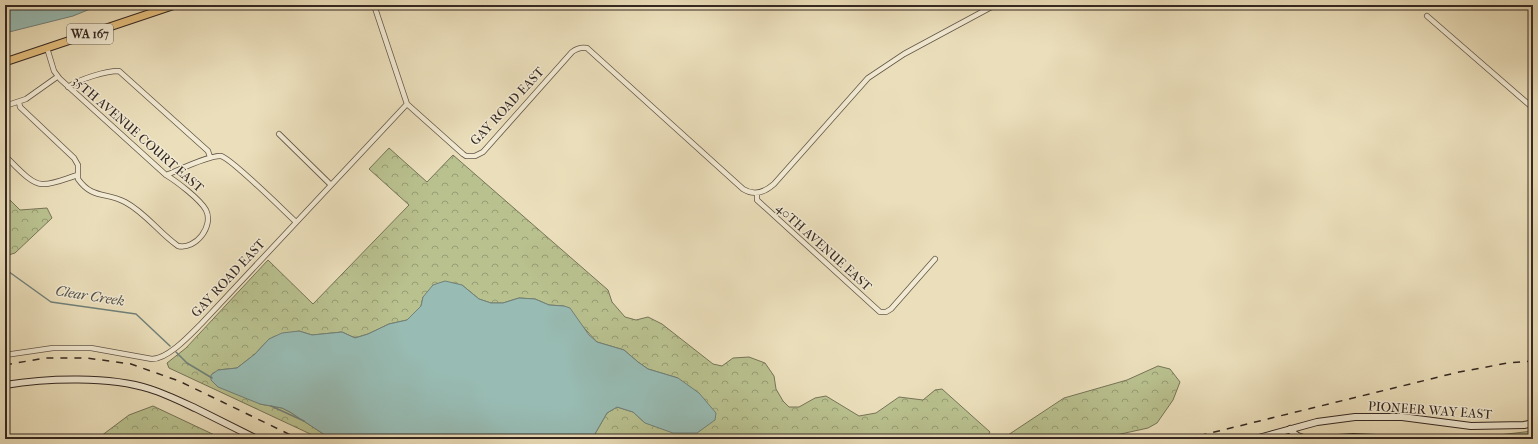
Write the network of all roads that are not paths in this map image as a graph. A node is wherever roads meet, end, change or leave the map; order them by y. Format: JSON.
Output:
{"nodes":[{"id":1,"x":175,"y":5,"type":"edge"},
{"id":2,"x":374,"y":5,"type":"edge"},
{"id":3,"x":995,"y":5,"type":"edge"},
{"id":4,"x":1427,"y":16,"type":"dead end"},
{"id":5,"x":47,"y":48,"type":"junction"},
{"id":6,"x":5,"y":62,"type":"edge"},
{"id":7,"x":57,"y":77,"type":"junction"},
{"id":8,"x":68,"y":87,"type":"junction"},
{"id":9,"x":19,"y":102,"type":"junction"},
{"id":10,"x":407,"y":104,"type":"junction"},
{"id":11,"x":5,"y":106,"type":"edge"},
{"id":12,"x":1533,"y":108,"type":"edge"},
{"id":13,"x":279,"y":134,"type":"dead end"},
{"id":14,"x":5,"y":156,"type":"edge"},
{"id":15,"x":210,"y":157,"type":"junction"},
{"id":16,"x":78,"y":175,"type":"junction"},
{"id":17,"x":166,"y":175,"type":"junction"},
{"id":18,"x":330,"y":184,"type":"junction"},
{"id":19,"x":757,"y":193,"type":"junction"},
{"id":20,"x":296,"y":222,"type":"junction"},
{"id":21,"x":935,"y":259,"type":"dead end"},
{"id":22,"x":5,"y":355,"type":"edge"},
{"id":23,"x":5,"y":385,"type":"edge"},
{"id":24,"x":1533,"y":423,"type":"edge"},
{"id":25,"x":1290,"y":429,"type":"junction"},
{"id":26,"x":257,"y":439,"type":"edge"},
{"id":27,"x":1255,"y":439,"type":"edge"},
{"id":28,"x":1315,"y":439,"type":"edge"},
{"id":29,"x":1323,"y":439,"type":"edge"},
{"id":30,"x":1400,"y":439,"type":"edge"}],
"edges":[{"from":1,"to":5,"type":"main road","number":"WA 167"},
{"from":2,"to":10,"type":"street"},
{"from":3,"to":19,"type":"street"},
{"from":4,"to":12,"type":"street"},
{"from":5,"to":6,"type":"main road","number":"WA 167"},
{"from":5,"to":7,"type":"street","name":"35TH AVENUE COURT EAST"},
{"from":7,"to":8,"type":"street","name":"35TH AVENUE COURT EAST"},
{"from":7,"to":9,"type":"street"},
{"from":8,"to":15,"type":"street"},
{"from":8,"to":17,"type":"street","name":"35TH AVENUE COURT EAST"},
{"from":9,"to":11,"type":"street"},
{"from":9,"to":16,"type":"street"},
{"from":10,"to":18,"type":"street","name":"GAY ROAD EAST"},
{"from":10,"to":19,"type":"street","name":"GAY ROAD EAST"},
{"from":13,"to":18,"type":"street"},
{"from":14,"to":16,"type":"street"},
{"from":15,"to":17,"type":"street"},
{"from":15,"to":20,"type":"street"},
{"from":16,"to":17,"type":"street","name":"35TH AVENUE COURT EAST"},
{"from":18,"to":20,"type":"street","name":"GAY ROAD EAST"},
{"from":19,"to":21,"type":"street","name":"40TH AVENUE EAST"},
{"from":20,"to":22,"type":"street","name":"GAY ROAD EAST"},
{"from":23,"to":26,"type":"main road"},
{"from":24,"to":25,"type":"main road","name":"PIONEER WAY EAST"},
{"from":25,"to":27,"type":"main road","name":"PIONEER WAY EAST"},
{"from":25,"to":28,"type":"main road"},
{"from":29,"to":30,"type":"main road"}]}
